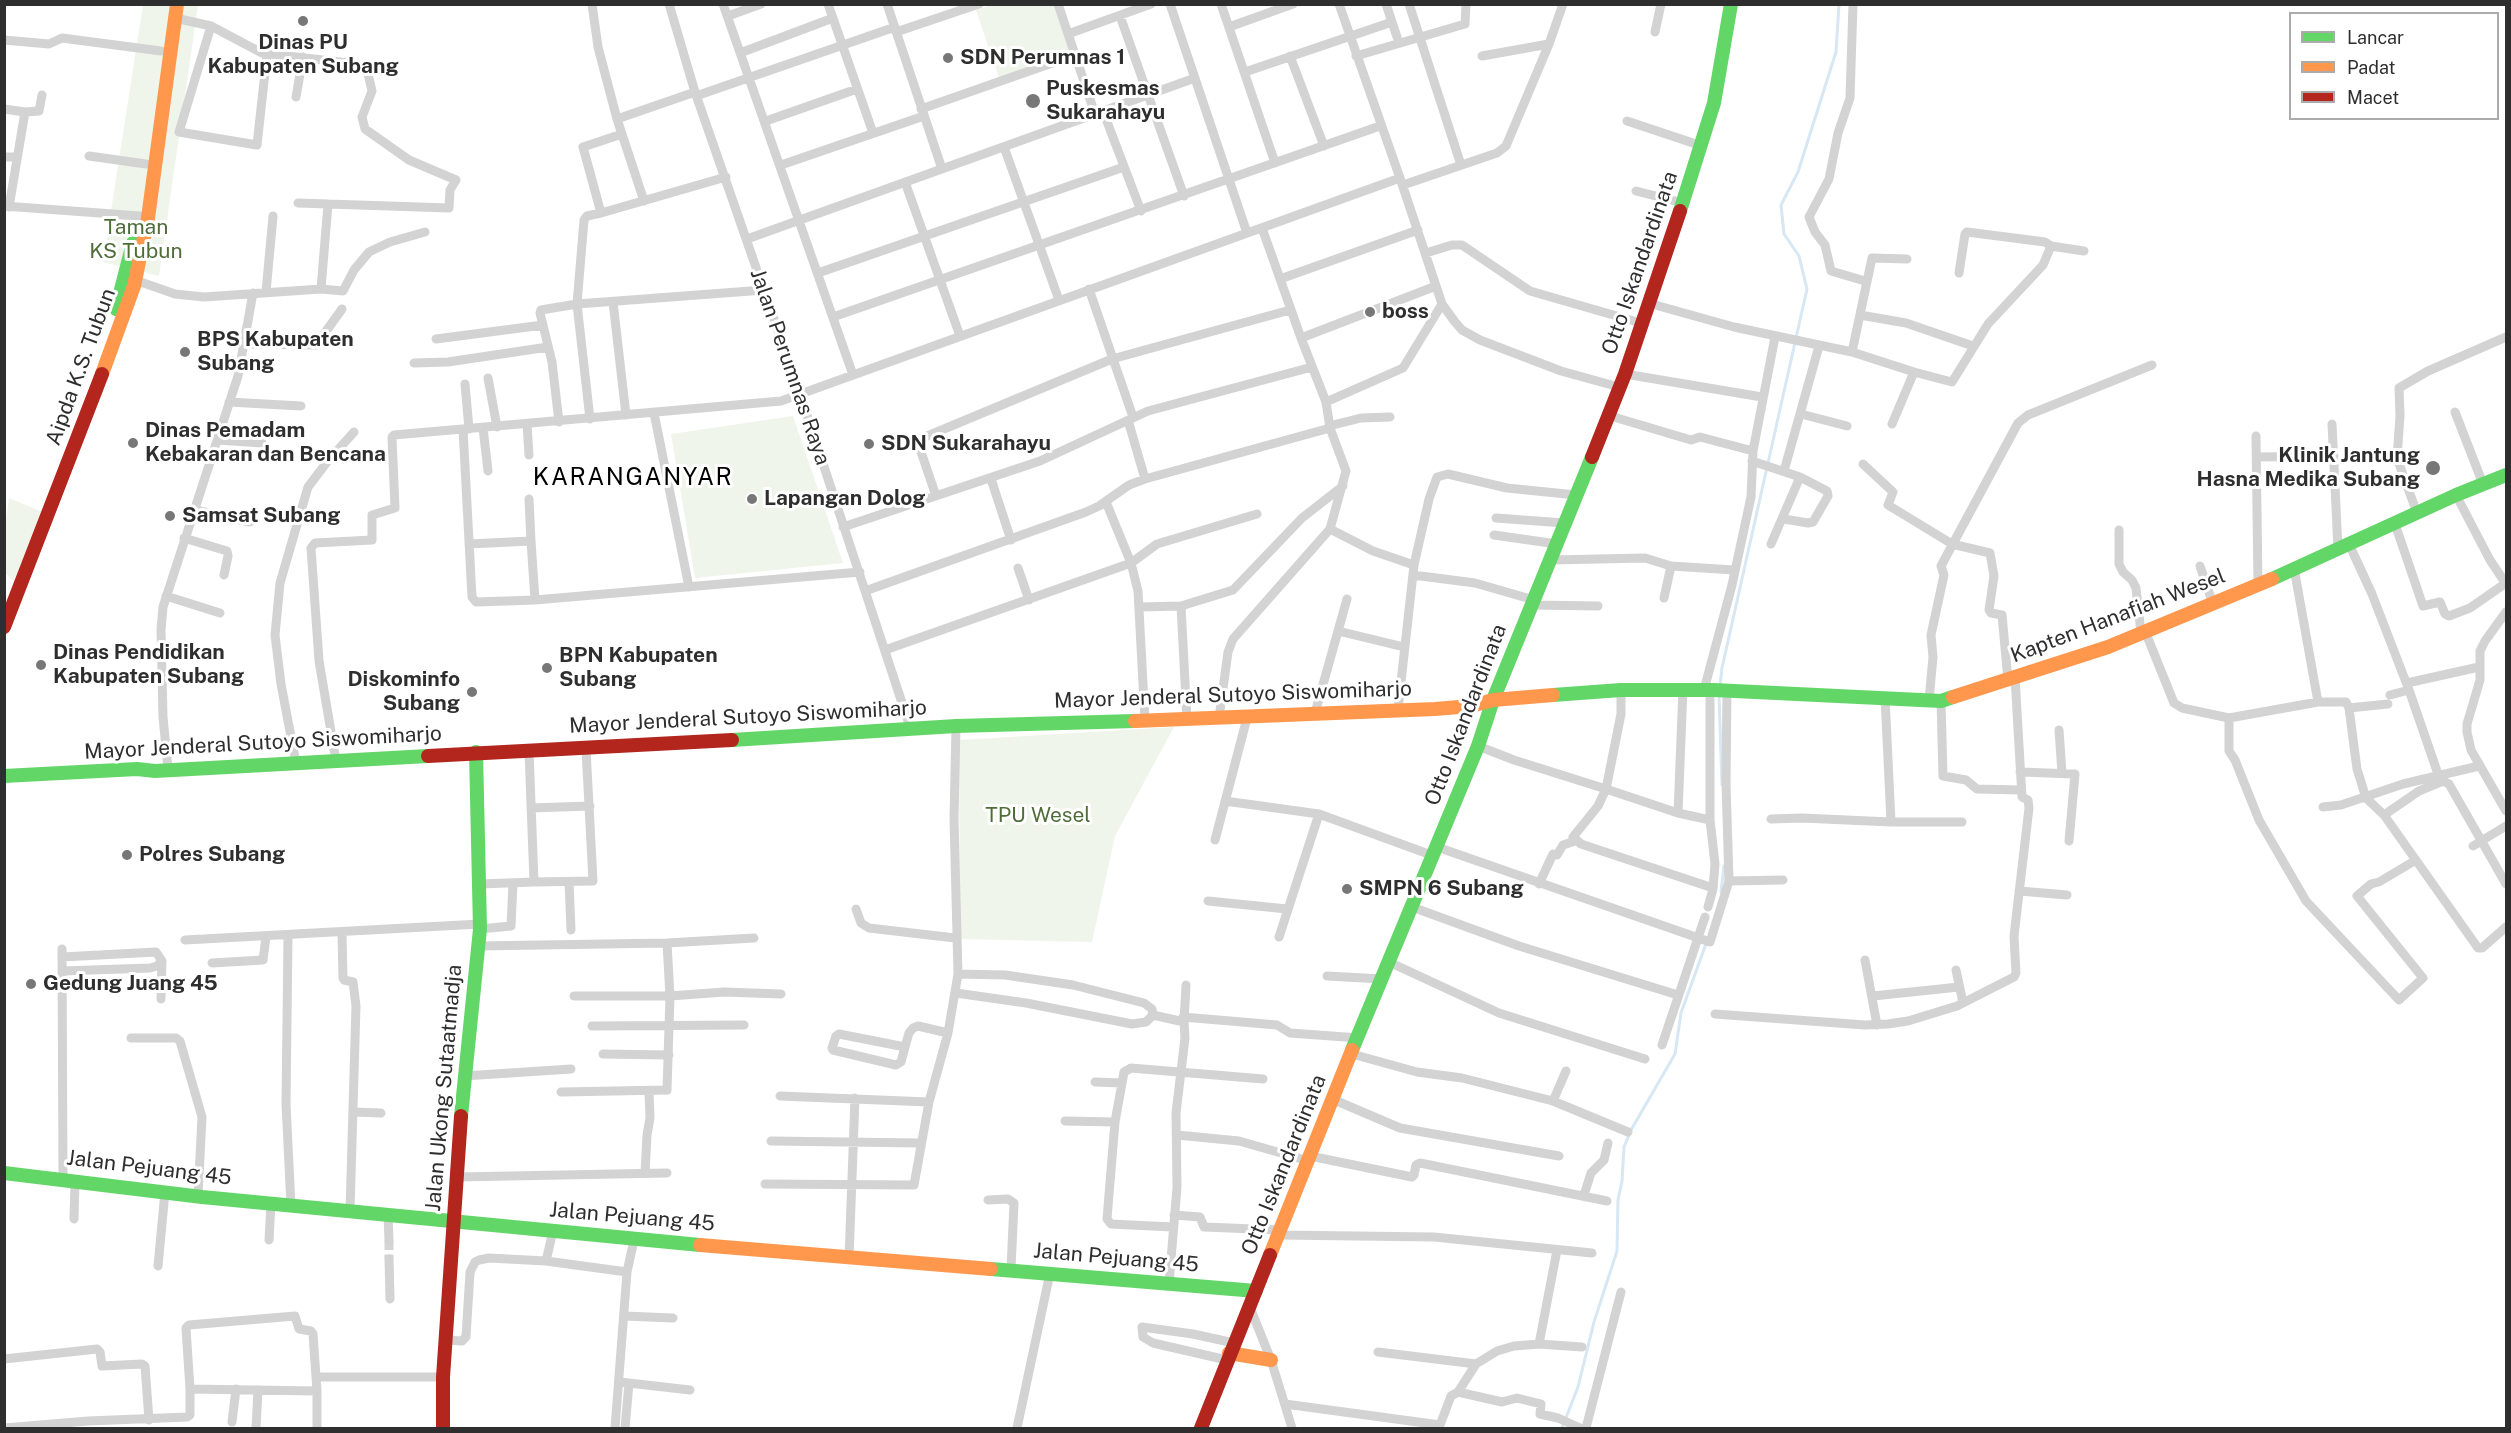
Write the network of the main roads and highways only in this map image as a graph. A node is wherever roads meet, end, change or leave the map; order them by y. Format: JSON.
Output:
{"nodes":[{"id":1,"x":168,"y":4,"type":"edge"},
{"id":2,"x":1731,"y":4,"type":"edge"},
{"id":3,"x":176,"y":11,"type":"edge"},
{"id":4,"x":2506,"y":475,"type":"edge"},
{"id":5,"x":4,"y":602,"type":"edge"},
{"id":6,"x":4,"y":627,"type":"edge"},
{"id":7,"x":1493,"y":700,"type":"junction"},
{"id":8,"x":476,"y":752,"type":"junction"},
{"id":9,"x":4,"y":776,"type":"edge"},
{"id":10,"x":4,"y":1173,"type":"edge"},
{"id":11,"x":454,"y":1221,"type":"junction"},
{"id":12,"x":1256,"y":1291,"type":"junction"},
{"id":13,"x":1230,"y":1352,"type":"junction"},
{"id":14,"x":1271,"y":1360,"type":"road end"},
{"id":15,"x":443,"y":1428,"type":"edge"},
{"id":16,"x":1201,"y":1428,"type":"edge"}],
"edges":[{"from":1,"to":5,"type":"main road","name":"Aipda K.S. Tubun"},
{"from":2,"to":7,"type":"main road","name":"Otto Iskandardinata"},
{"from":3,"to":6,"type":"main road","name":"Aipda K.S. Tubun"},
{"from":4,"to":7,"type":"main road","name":"Kapten Hanafiah Wesel"},
{"from":7,"to":8,"type":"main road","name":"Mayor Jenderal Sutoyo Siswomiharjo"},
{"from":7,"to":12,"type":"main road","name":"Otto Iskandardinata"},
{"from":8,"to":9,"type":"main road","name":"Mayor Jenderal Sutoyo Siswomiharjo"},
{"from":8,"to":11,"type":"main road","name":"Jalan Ukong Sutaatmadja"},
{"from":10,"to":11,"type":"main road","name":"Jalan Pejuang 45"},
{"from":11,"to":12,"type":"main road","name":"Jalan Pejuang 45"},
{"from":11,"to":15,"type":"main road","name":"Jalan Ukong Sutaatmadja"},
{"from":12,"to":13,"type":"main road","name":"Otto Iskandardinata"},
{"from":13,"to":14,"type":"main road"},
{"from":13,"to":16,"type":"main road","name":"Otto Iskandardinata"}]}
